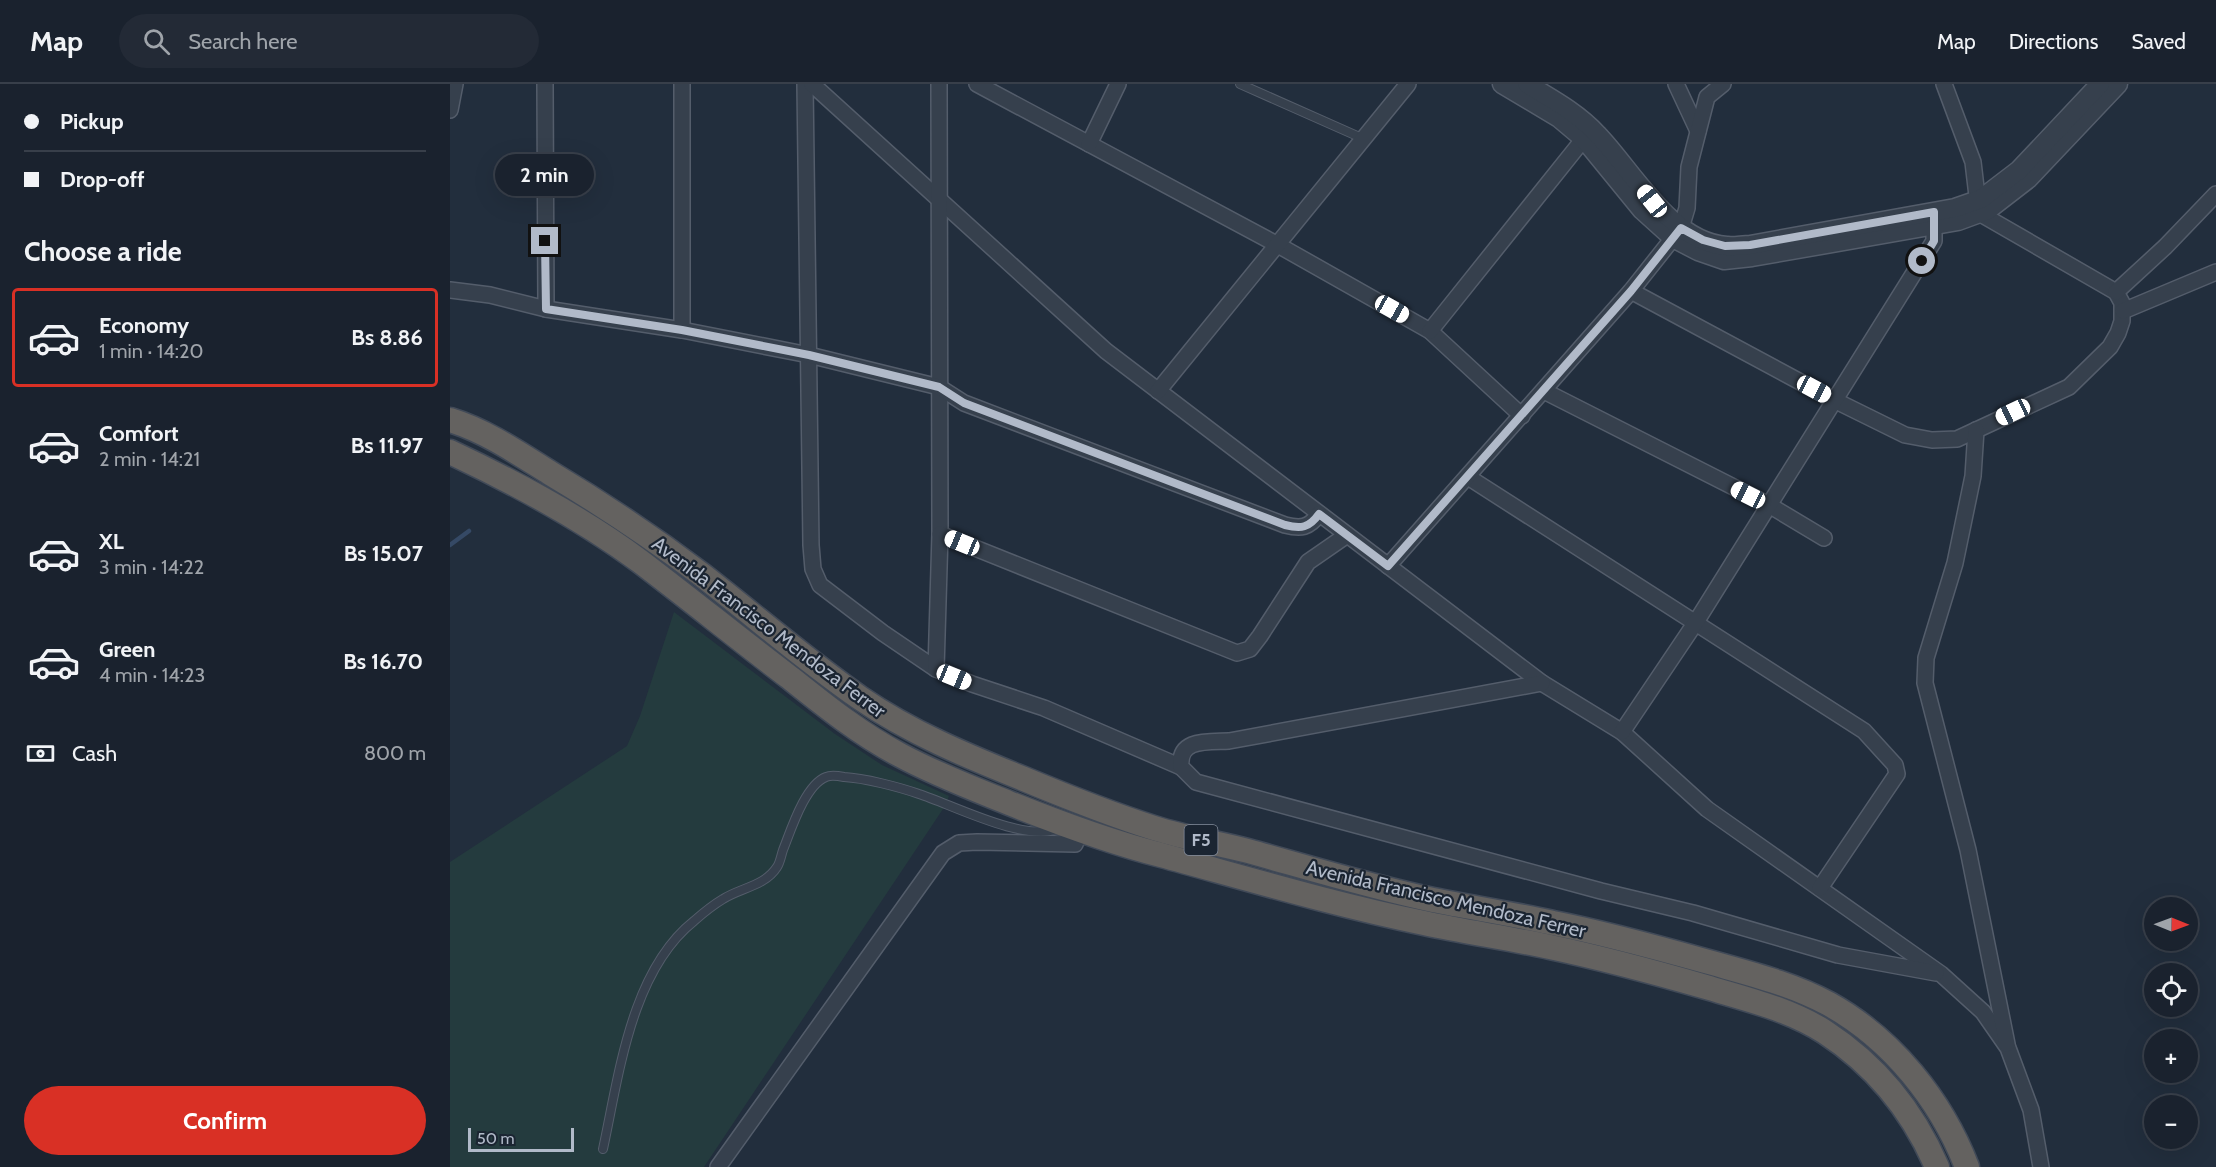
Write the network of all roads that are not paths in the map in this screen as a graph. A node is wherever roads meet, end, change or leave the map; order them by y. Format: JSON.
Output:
{"nodes":[{"id":1,"x":455,"y":84,"type":"edge"},
{"id":2,"x":545,"y":84,"type":"edge"},
{"id":3,"x":682,"y":84,"type":"edge"},
{"id":4,"x":806,"y":84,"type":"edge"},
{"id":5,"x":812,"y":84,"type":"edge"},
{"id":6,"x":939,"y":84,"type":"edge"},
{"id":7,"x":977,"y":84,"type":"edge"},
{"id":8,"x":1118,"y":84,"type":"edge"},
{"id":9,"x":1240,"y":84,"type":"edge"},
{"id":10,"x":1408,"y":84,"type":"edge"},
{"id":11,"x":1502,"y":84,"type":"edge"},
{"id":12,"x":1527,"y":84,"type":"edge"},
{"id":13,"x":1676,"y":84,"type":"edge"},
{"id":14,"x":1723,"y":84,"type":"edge"},
{"id":15,"x":1944,"y":84,"type":"edge"},
{"id":16,"x":2100,"y":84,"type":"edge"},
{"id":17,"x":2118,"y":84,"type":"edge"},
{"id":18,"x":450,"y":110,"type":"edge"},
{"id":19,"x":1698,"y":131,"type":"junction"},
{"id":20,"x":1588,"y":134,"type":"junction"},
{"id":21,"x":1364,"y":139,"type":"junction"},
{"id":22,"x":1089,"y":144,"type":"junction"},
{"id":23,"x":2216,"y":194,"type":"edge"},
{"id":24,"x":940,"y":199,"type":"junction"},
{"id":25,"x":1978,"y":207,"type":"junction"},
{"id":26,"x":1935,"y":218,"type":"junction"},
{"id":27,"x":1677,"y":233,"type":"junction"},
{"id":28,"x":1278,"y":245,"type":"junction"},
{"id":29,"x":2216,"y":272,"type":"edge"},
{"id":30,"x":450,"y":290,"type":"edge"},
{"id":31,"x":1631,"y":291,"type":"junction"},
{"id":32,"x":2116,"y":292,"type":"junction"},
{"id":33,"x":546,"y":309,"type":"junction"},
{"id":34,"x":2123,"y":311,"type":"junction"},
{"id":35,"x":682,"y":330,"type":"junction"},
{"id":36,"x":1430,"y":331,"type":"junction"},
{"id":37,"x":809,"y":355,"type":"junction"},
{"id":38,"x":939,"y":387,"type":"junction"},
{"id":39,"x":1158,"y":391,"type":"junction"},
{"id":40,"x":1544,"y":391,"type":"junction"},
{"id":41,"x":1834,"y":400,"type":"junction"},
{"id":42,"x":1522,"y":416,"type":"junction"},
{"id":43,"x":450,"y":420,"type":"edge"},
{"id":44,"x":1976,"y":430,"type":"junction"},
{"id":45,"x":450,"y":452,"type":"edge"},
{"id":46,"x":1468,"y":477,"type":"junction"},
{"id":47,"x":1768,"y":505,"type":"junction"},
{"id":48,"x":1319,"y":514,"type":"junction"},
{"id":49,"x":940,"y":534,"type":"junction"},
{"id":50,"x":1347,"y":535,"type":"junction"},
{"id":51,"x":1824,"y":538,"type":"dead end"},
{"id":52,"x":1388,"y":566,"type":"junction"},
{"id":53,"x":1696,"y":622,"type":"junction"},
{"id":54,"x":936,"y":669,"type":"junction"},
{"id":55,"x":1542,"y":683,"type":"junction"},
{"id":56,"x":1622,"y":732,"type":"junction"},
{"id":57,"x":1181,"y":768,"type":"junction"},
{"id":58,"x":1085,"y":804,"type":"junction"},
{"id":59,"x":1073,"y":828,"type":"junction"},
{"id":60,"x":1820,"y":888,"type":"junction"},
{"id":61,"x":1662,"y":949,"type":"junction"},
{"id":62,"x":1656,"y":973,"type":"junction"},
{"id":63,"x":1941,"y":974,"type":"junction"},
{"id":64,"x":2008,"y":1048,"type":"junction"},
{"id":65,"x":603,"y":1149,"type":"dead end"},
{"id":66,"x":718,"y":1167,"type":"edge"},
{"id":67,"x":1937,"y":1167,"type":"edge"},
{"id":68,"x":1967,"y":1167,"type":"edge"},
{"id":69,"x":2041,"y":1167,"type":"edge"}],
"edges":[{"from":1,"to":18,"type":"street"},
{"from":2,"to":33,"type":"street"},
{"from":3,"to":35,"type":"street"},
{"from":4,"to":37,"type":"street"},
{"from":5,"to":24,"type":"street"},
{"from":6,"to":24,"type":"street"},
{"from":7,"to":22,"type":"street"},
{"from":8,"to":22,"type":"street"},
{"from":9,"to":21,"type":"lane"},
{"from":10,"to":21,"type":"street"},
{"from":11,"to":20,"type":"street"},
{"from":12,"to":20,"type":"street"},
{"from":13,"to":19,"type":"street"},
{"from":14,"to":19,"type":"street"},
{"from":15,"to":25,"type":"street"},
{"from":16,"to":25,"type":"street"},
{"from":17,"to":25,"type":"street"},
{"from":19,"to":27,"type":"street"},
{"from":20,"to":27,"type":"street"},
{"from":20,"to":36,"type":"street"},
{"from":21,"to":28,"type":"street"},
{"from":22,"to":28,"type":"street"},
{"from":23,"to":32,"type":"street"},
{"from":24,"to":38,"type":"street"},
{"from":24,"to":39,"type":"street"},
{"from":25,"to":26,"type":"street"},
{"from":25,"to":32,"type":"street"},
{"from":26,"to":27,"type":"street"},
{"from":26,"to":41,"type":"street"},
{"from":27,"to":31,"type":"street"},
{"from":28,"to":36,"type":"street"},
{"from":28,"to":39,"type":"street"},
{"from":29,"to":34,"type":"street"},
{"from":30,"to":33,"type":"street"},
{"from":31,"to":40,"type":"street"},
{"from":31,"to":41,"type":"street"},
{"from":32,"to":34,"type":"street"},
{"from":33,"to":35,"type":"street"},
{"from":34,"to":44,"type":"street"},
{"from":35,"to":37,"type":"street"},
{"from":36,"to":42,"type":"street"},
{"from":37,"to":38,"type":"street"},
{"from":37,"to":54,"type":"street"},
{"from":38,"to":48,"type":"street"},
{"from":38,"to":49,"type":"street"},
{"from":39,"to":48,"type":"street"},
{"from":40,"to":42,"type":"street"},
{"from":40,"to":47,"type":"street"},
{"from":41,"to":44,"type":"street"},
{"from":41,"to":47,"type":"street"},
{"from":42,"to":46,"type":"street"},
{"from":43,"to":58,"type":"highway","name":"Avenida Francisco Mendoza Ferrer","number":"F5"},
{"from":44,"to":64,"type":"street"},
{"from":45,"to":59,"type":"highway","name":"Avenida Francisco Mendoza Ferrer","number":"F5"},
{"from":46,"to":52,"type":"street"},
{"from":46,"to":53,"type":"street"},
{"from":47,"to":51,"type":"street"},
{"from":47,"to":53,"type":"street"},
{"from":48,"to":50,"type":"street"},
{"from":49,"to":50,"type":"street"},
{"from":49,"to":54,"type":"street"},
{"from":50,"to":52,"type":"street"},
{"from":52,"to":55,"type":"street"},
{"from":53,"to":56,"type":"street"},
{"from":53,"to":60,"type":"street"},
{"from":54,"to":57,"type":"street"},
{"from":55,"to":56,"type":"street"},
{"from":55,"to":57,"type":"street"},
{"from":56,"to":60,"type":"street"},
{"from":57,"to":63,"type":"street"},
{"from":58,"to":59,"type":"highway"},
{"from":58,"to":61,"type":"highway","name":"Avenida Francisco Mendoza Ferrer","number":"F5"},
{"from":59,"to":62,"type":"highway","name":"Avenida Francisco Mendoza Ferrer","number":"F5"},
{"from":59,"to":65,"type":"lane"},
{"from":59,"to":66,"type":"street"},
{"from":60,"to":63,"type":"street"},
{"from":61,"to":62,"type":"highway"},
{"from":61,"to":68,"type":"highway","name":"Avenida Francisco Mendoza Ferrer","number":"F5"},
{"from":62,"to":67,"type":"highway","name":"Avenida Francisco Mendoza Ferrer","number":"F5"},
{"from":63,"to":64,"type":"street"},
{"from":64,"to":69,"type":"street"}]}
